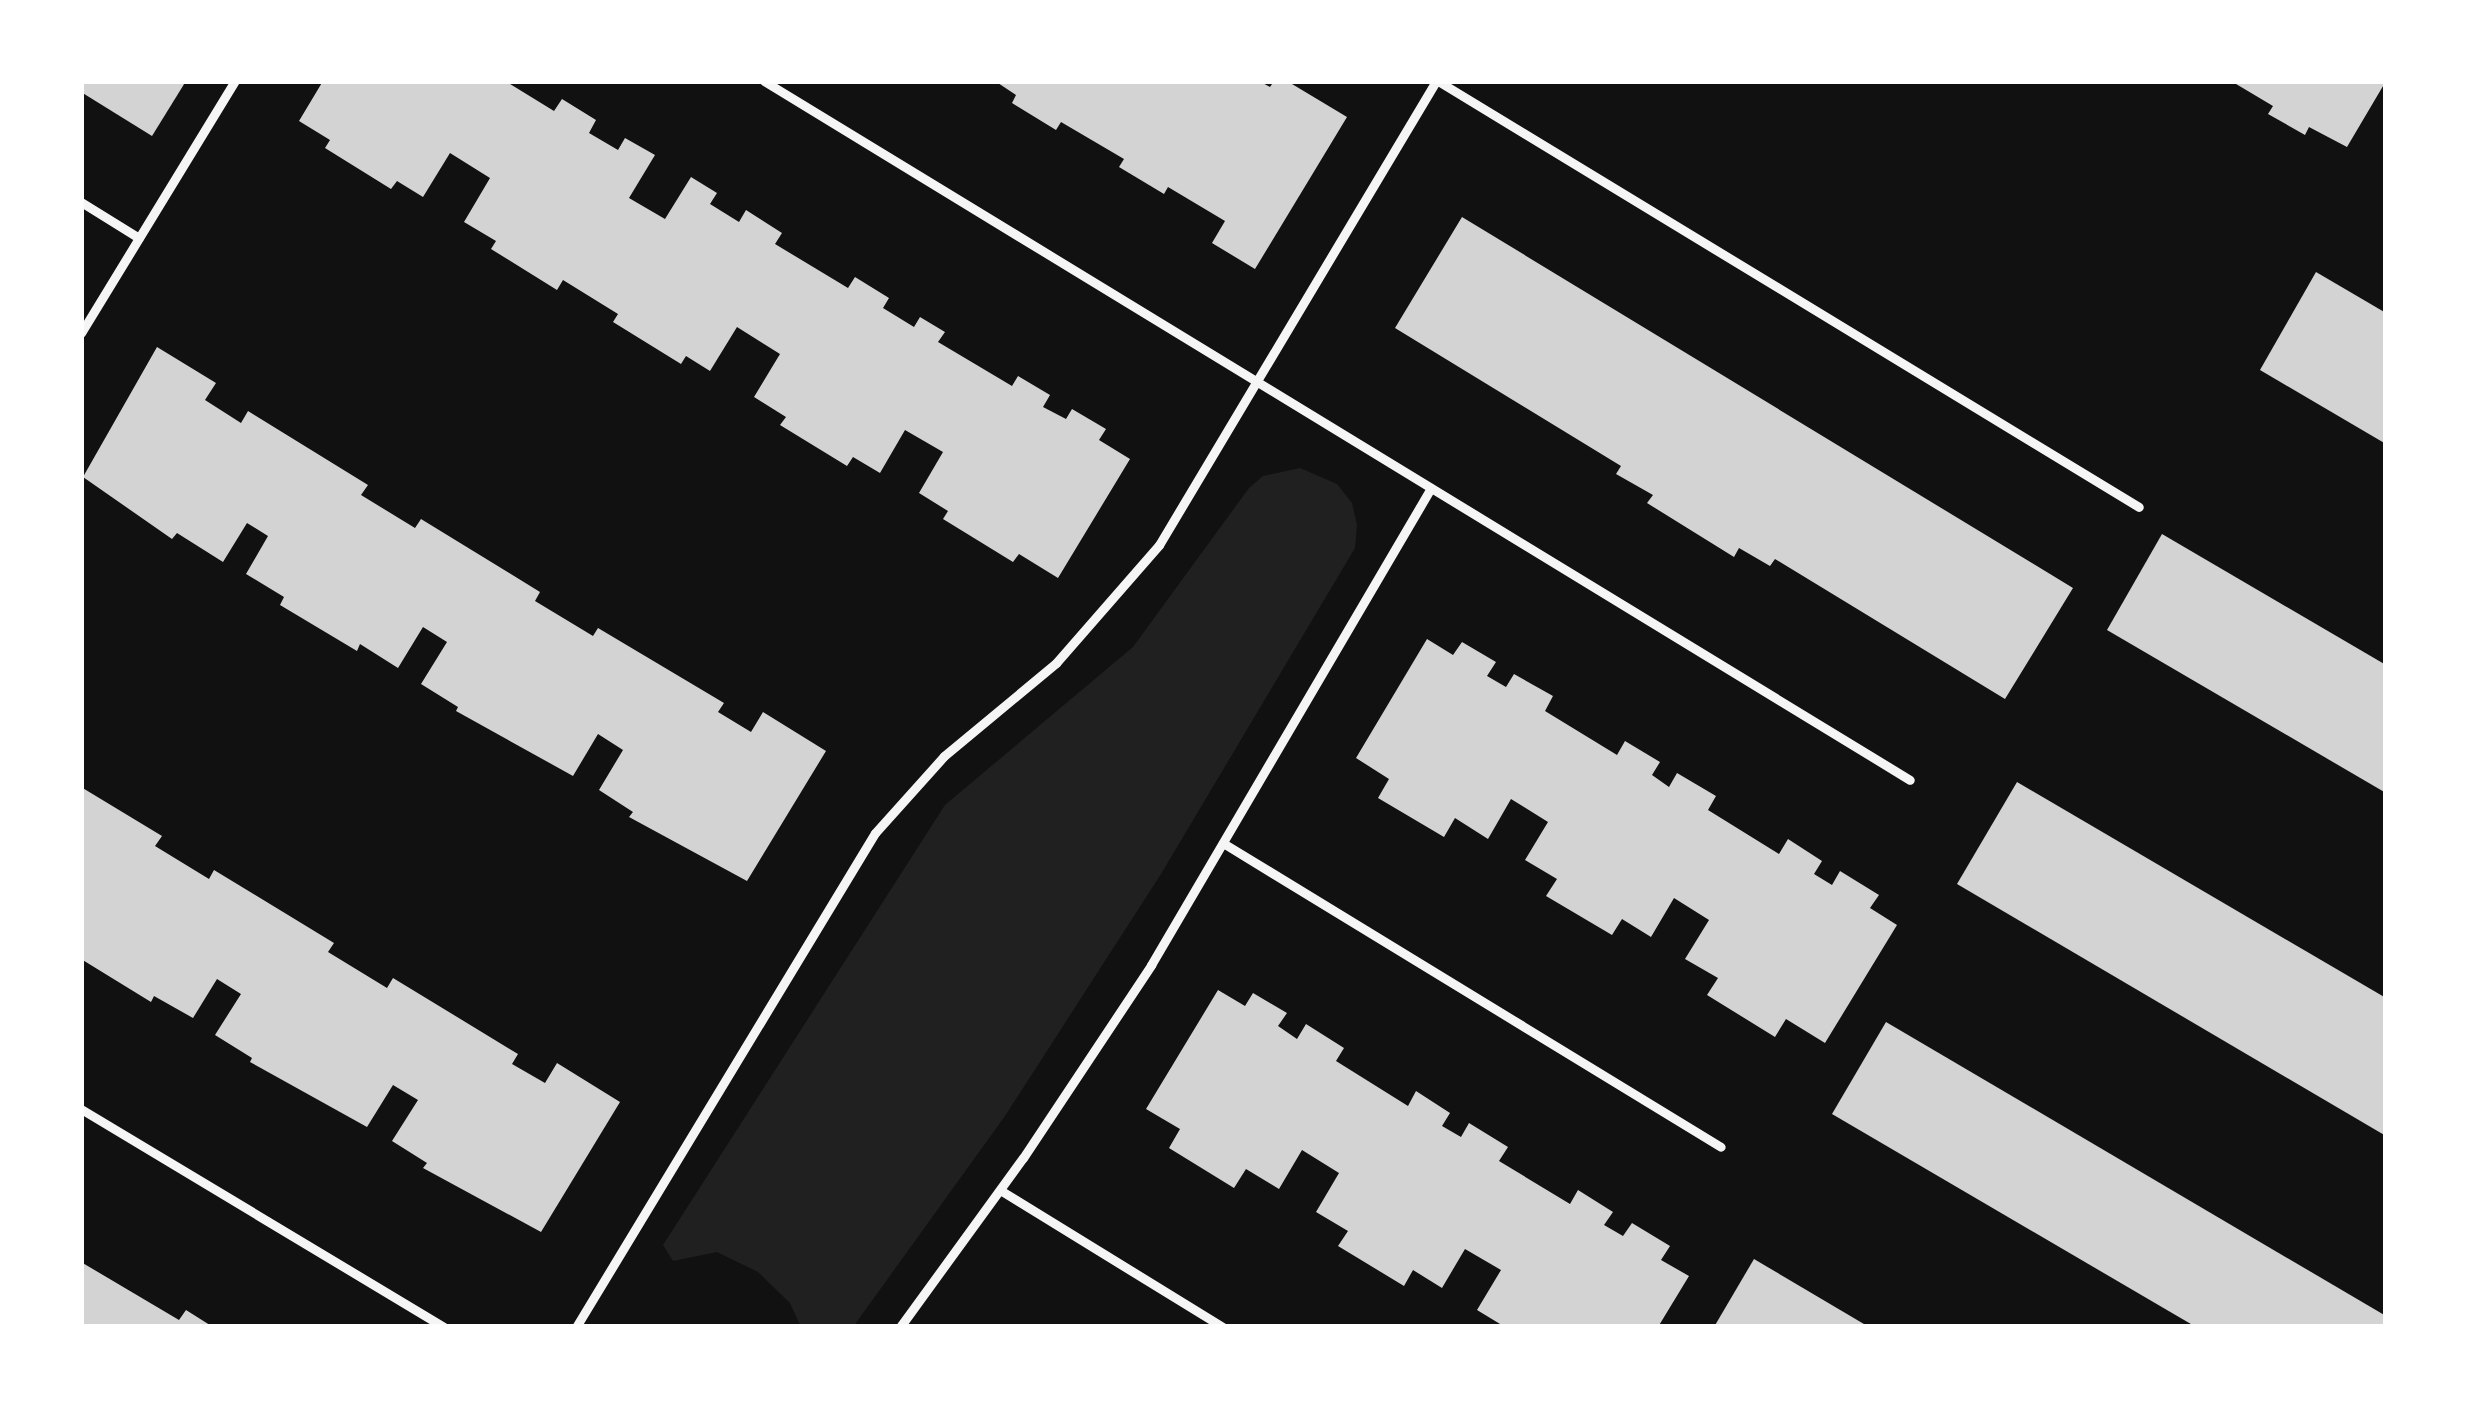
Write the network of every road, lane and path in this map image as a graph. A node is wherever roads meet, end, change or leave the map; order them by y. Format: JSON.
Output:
{"nodes":[{"id":1,"x":235,"y":81,"type":"edge"},
{"id":2,"x":764,"y":81,"type":"edge"},
{"id":3,"x":1437,"y":81,"type":"edge"},
{"id":4,"x":81,"y":202,"type":"edge"},
{"id":5,"x":139,"y":238,"type":"junction"},
{"id":6,"x":81,"y":333,"type":"edge"},
{"id":7,"x":1257,"y":382,"type":"junction"},
{"id":8,"x":1431,"y":488,"type":"junction"},
{"id":9,"x":2139,"y":507,"type":"dead end"},
{"id":10,"x":1910,"y":780,"type":"dead end"},
{"id":11,"x":1223,"y":843,"type":"junction"},
{"id":12,"x":81,"y":1109,"type":"edge"},
{"id":13,"x":1721,"y":1147,"type":"dead end"},
{"id":14,"x":1000,"y":1190,"type":"junction"},
{"id":15,"x":444,"y":1327,"type":"edge"},
{"id":16,"x":576,"y":1327,"type":"edge"},
{"id":17,"x":900,"y":1327,"type":"edge"},
{"id":18,"x":1223,"y":1327,"type":"edge"}],
"edges":[{"from":1,"to":5,"type":"lane"},
{"from":2,"to":7,"type":"lane"},
{"from":3,"to":7,"type":"lane"},
{"from":3,"to":9,"type":"lane"},
{"from":4,"to":5,"type":"lane"},
{"from":5,"to":6,"type":"lane"},
{"from":7,"to":8,"type":"lane"},
{"from":7,"to":16,"type":"lane"},
{"from":8,"to":10,"type":"lane"},
{"from":8,"to":11,"type":"lane"},
{"from":11,"to":13,"type":"lane"},
{"from":11,"to":14,"type":"lane"},
{"from":12,"to":15,"type":"lane"},
{"from":14,"to":17,"type":"lane"},
{"from":14,"to":18,"type":"lane"}]}
